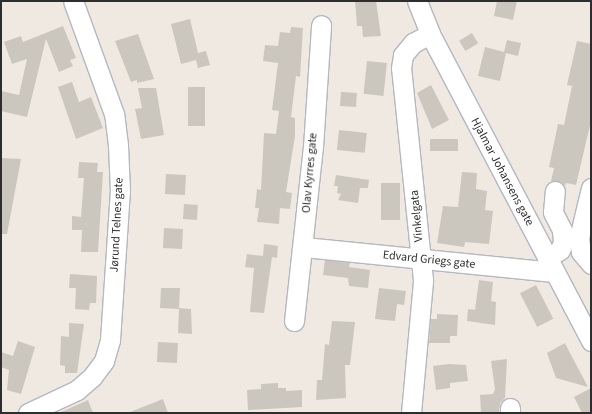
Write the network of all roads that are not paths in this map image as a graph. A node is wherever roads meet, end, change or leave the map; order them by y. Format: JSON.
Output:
{"nodes":[{"id":1,"x":73,"y":1,"type":"edge"},
{"id":2,"x":417,"y":1,"type":"edge"},
{"id":3,"x":321,"y":25,"type":"dead end"},
{"id":4,"x":430,"y":34,"type":"junction"},
{"id":5,"x":591,"y":188,"type":"edge"},
{"id":6,"x":555,"y":191,"type":"dead end"},
{"id":7,"x":304,"y":247,"type":"junction"},
{"id":8,"x":421,"y":259,"type":"junction"},
{"id":9,"x":591,"y":264,"type":"edge"},
{"id":10,"x":550,"y":265,"type":"junction"},
{"id":11,"x":294,"y":321,"type":"dead end"},
{"id":12,"x":591,"y":341,"type":"edge"},
{"id":13,"x":39,"y":411,"type":"edge"},
{"id":14,"x":411,"y":413,"type":"edge"}],
"edges":[{"from":1,"to":13,"type":"street","name":"Jørund Telnes gate"},
{"from":2,"to":4,"type":"street","name":"Hjalmar Johansens gate"},
{"from":3,"to":7,"type":"street","name":"Olav Kyrres gate"},
{"from":4,"to":8,"type":"street","name":"Vinkelgata"},
{"from":4,"to":10,"type":"street","name":"Hjalmar Johansens gate"},
{"from":5,"to":9,"type":"street"},
{"from":6,"to":10,"type":"street"},
{"from":7,"to":8,"type":"street","name":"Edvard Griegs gate"},
{"from":7,"to":11,"type":"street","name":"Olav Kyrres gate"},
{"from":8,"to":10,"type":"street","name":"Edvard Griegs gate"},
{"from":8,"to":14,"type":"street","name":"Vinkelgata"},
{"from":10,"to":12,"type":"street","name":"Hjalmar Johansens gate"}]}
